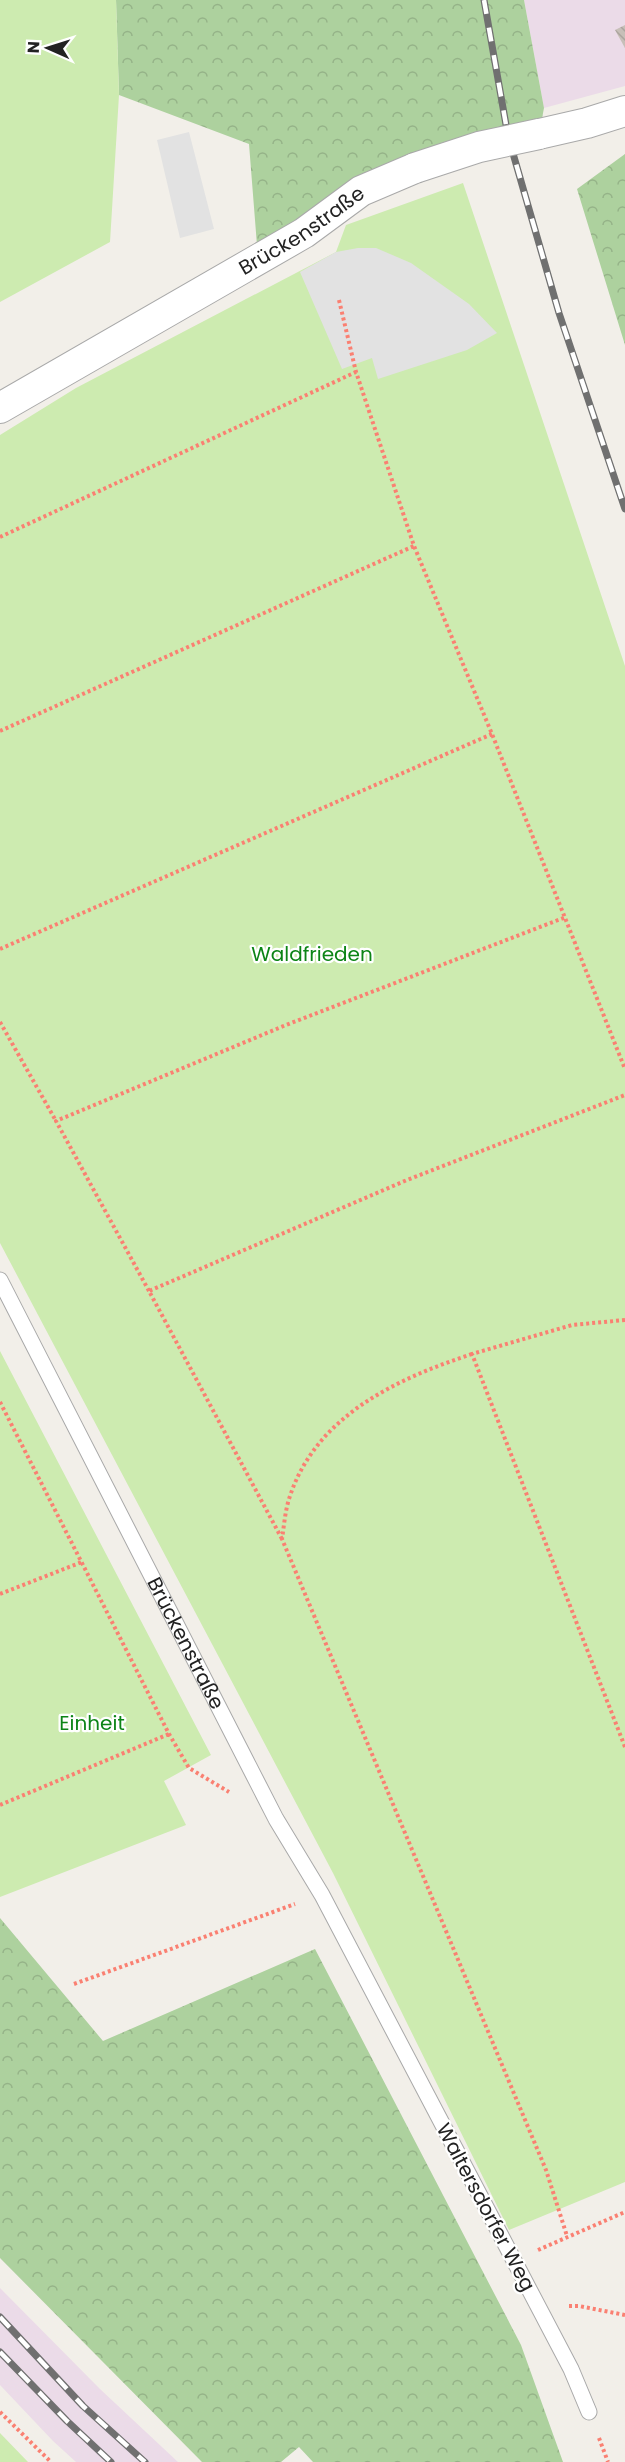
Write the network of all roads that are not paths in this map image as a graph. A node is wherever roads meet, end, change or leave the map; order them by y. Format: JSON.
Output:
{"nodes":[{"id":1,"x":625,"y":111,"type":"edge"},
{"id":2,"x":0,"y":408,"type":"edge"},
{"id":3,"x":0,"y":1280,"type":"edge"},
{"id":4,"x":379,"y":2004,"type":"joint"},
{"id":5,"x":589,"y":2412,"type":"dead end"}],
"edges":[{"from":1,"to":2,"type":"street","name":"Brückenstraße","bridge":true},
{"from":3,"to":4,"type":"lane","name":"Brückenstraße"},
{"from":4,"to":5,"type":"lane","name":"Waltersdorfer Weg"}]}
